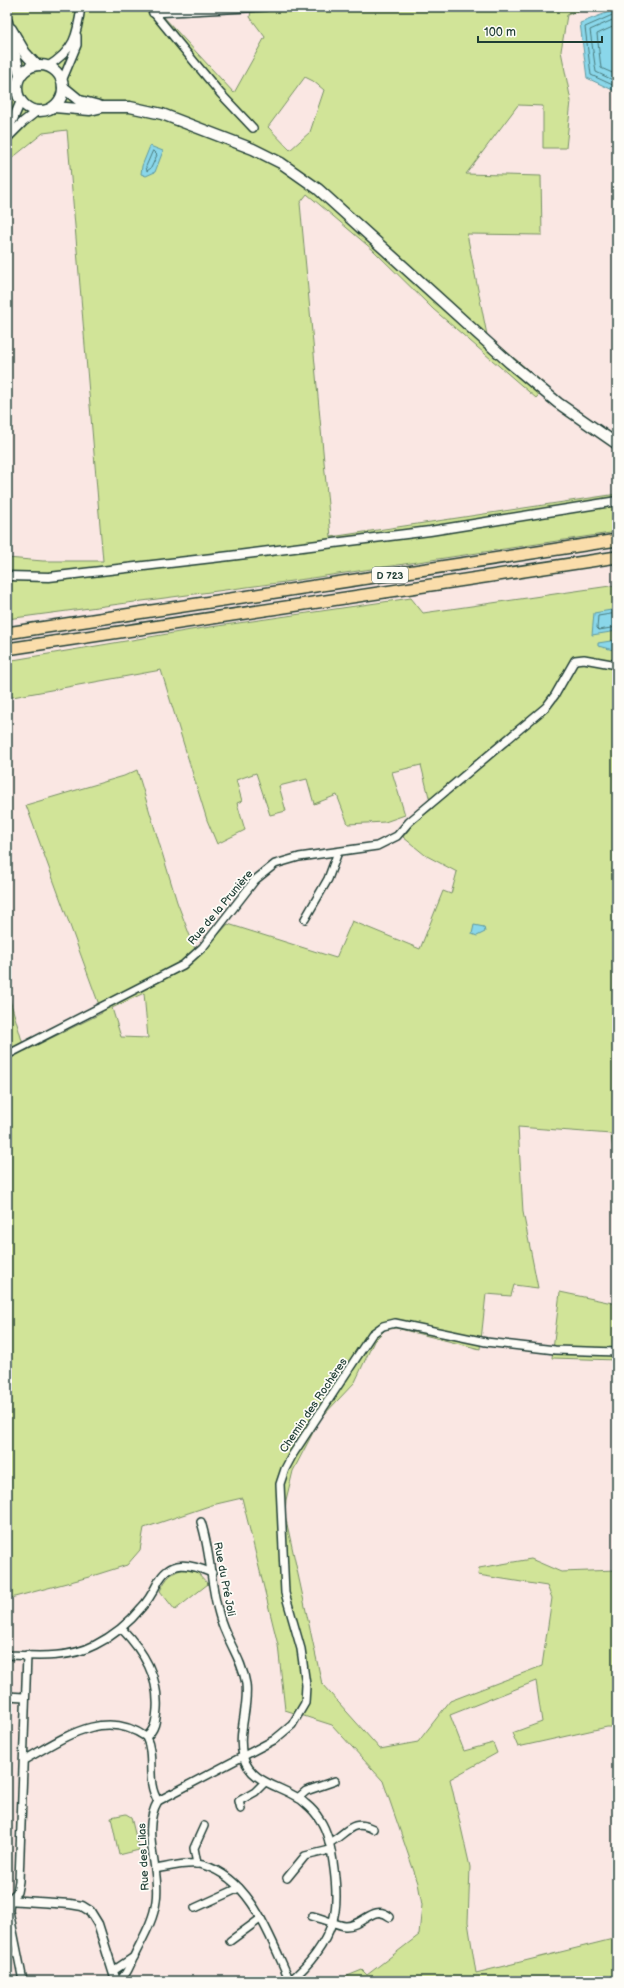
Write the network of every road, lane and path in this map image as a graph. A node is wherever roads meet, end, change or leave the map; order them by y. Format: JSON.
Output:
{"nodes":[{"id":1,"x":81,"y":7,"type":"edge"},
{"id":2,"x":265,"y":7,"type":"edge"},
{"id":3,"x":151,"y":10,"type":"edge"},
{"id":4,"x":7,"y":21,"type":"edge"},
{"id":5,"x":77,"y":30,"type":"junction"},
{"id":6,"x":36,"y":65,"type":"junction"},
{"id":7,"x":48,"y":66,"type":"junction"},
{"id":8,"x":20,"y":76,"type":"junction"},
{"id":9,"x":63,"y":84,"type":"junction"},
{"id":10,"x":21,"y":101,"type":"junction"},
{"id":11,"x":54,"y":107,"type":"junction"},
{"id":12,"x":103,"y":107,"type":"junction"},
{"id":13,"x":37,"y":111,"type":"junction"},
{"id":14,"x":253,"y":128,"type":"dead end"},
{"id":15,"x":7,"y":133,"type":"edge"},
{"id":16,"x":7,"y":138,"type":"edge"},
{"id":17,"x":617,"y":444,"type":"edge"},
{"id":18,"x":617,"y":501,"type":"edge"},
{"id":19,"x":617,"y":540,"type":"edge"},
{"id":20,"x":617,"y":557,"type":"edge"},
{"id":21,"x":7,"y":576,"type":"edge"},
{"id":22,"x":7,"y":626,"type":"edge"},
{"id":23,"x":23,"y":631,"type":"junction"},
{"id":24,"x":7,"y":633,"type":"edge"},
{"id":25,"x":7,"y":649,"type":"edge"},
{"id":26,"x":617,"y":665,"type":"edge"},
{"id":27,"x":338,"y":852,"type":"junction"},
{"id":28,"x":305,"y":919,"type":"dead end"},
{"id":29,"x":7,"y":1056,"type":"edge"},
{"id":30,"x":617,"y":1352,"type":"edge"},
{"id":31,"x":202,"y":1522,"type":"dead end"},
{"id":32,"x":212,"y":1573,"type":"junction"},
{"id":33,"x":122,"y":1628,"type":"junction"},
{"id":34,"x":7,"y":1655,"type":"edge"},
{"id":35,"x":27,"y":1656,"type":"junction"},
{"id":36,"x":7,"y":1696,"type":"edge"},
{"id":37,"x":24,"y":1697,"type":"junction"},
{"id":38,"x":146,"y":1737,"type":"junction"},
{"id":39,"x":243,"y":1756,"type":"junction"},
{"id":40,"x":24,"y":1760,"type":"junction"},
{"id":41,"x":335,"y":1781,"type":"dead end"},
{"id":42,"x":264,"y":1783,"type":"junction"},
{"id":43,"x":298,"y":1798,"type":"junction"},
{"id":44,"x":158,"y":1801,"type":"junction"},
{"id":45,"x":241,"y":1809,"type":"dead end"},
{"id":46,"x":204,"y":1826,"type":"dead end"},
{"id":47,"x":373,"y":1829,"type":"dead end"},
{"id":48,"x":330,"y":1846,"type":"junction"},
{"id":49,"x":197,"y":1864,"type":"junction"},
{"id":50,"x":155,"y":1869,"type":"junction"},
{"id":51,"x":287,"y":1878,"type":"dead end"},
{"id":52,"x":239,"y":1888,"type":"junction"},
{"id":53,"x":9,"y":1900,"type":"edge"},
{"id":54,"x":196,"y":1908,"type":"dead end"},
{"id":55,"x":312,"y":1916,"type":"dead end"},
{"id":56,"x":390,"y":1917,"type":"dead end"},
{"id":57,"x":260,"y":1919,"type":"junction"},
{"id":58,"x":333,"y":1922,"type":"junction"},
{"id":59,"x":230,"y":1941,"type":"dead end"},
{"id":60,"x":134,"y":1957,"type":"junction"},
{"id":61,"x":113,"y":1971,"type":"junction"},
{"id":62,"x":23,"y":1981,"type":"edge"},
{"id":63,"x":118,"y":1981,"type":"edge"},
{"id":64,"x":290,"y":1981,"type":"edge"}],
"edges":[{"from":1,"to":5,"type":"street"},
{"from":2,"to":3,"type":"street"},
{"from":3,"to":14,"type":"street"},
{"from":4,"to":6,"type":"main road"},
{"from":4,"to":8,"type":"main road"},
{"from":5,"to":7,"type":"street"},
{"from":5,"to":9,"type":"street"},
{"from":6,"to":7,"type":"main road"},
{"from":6,"to":8,"type":"main road"},
{"from":7,"to":9,"type":"main road"},
{"from":8,"to":10,"type":"main road"},
{"from":9,"to":11,"type":"main road"},
{"from":9,"to":12,"type":"main road"},
{"from":10,"to":13,"type":"main road"},
{"from":10,"to":15,"type":"street"},
{"from":11,"to":12,"type":"main road"},
{"from":11,"to":13,"type":"main road"},
{"from":12,"to":17,"type":"main road"},
{"from":13,"to":16,"type":"street"},
{"from":18,"to":21,"type":"street"},
{"from":19,"to":23,"type":"highway","number":"D 723"},
{"from":20,"to":25,"type":"highway","number":"D 723"},
{"from":22,"to":23,"type":"highway"},
{"from":23,"to":24,"type":"highway","number":"D 723"},
{"from":26,"to":27,"type":"street","name":"Rue de la Prunière"},
{"from":27,"to":28,"type":"street"},
{"from":27,"to":29,"type":"street","name":"Rue de la Prunière"},
{"from":30,"to":39,"type":"street","name":"Chemin des Rochères"},
{"from":31,"to":32,"type":"street","name":"Rue du Pré Joli"},
{"from":32,"to":33,"type":"street"},
{"from":32,"to":39,"type":"street","name":"Rue du Pré Joli"},
{"from":33,"to":35,"type":"street"},
{"from":33,"to":38,"type":"street"},
{"from":34,"to":35,"type":"street"},
{"from":35,"to":37,"type":"street"},
{"from":36,"to":37,"type":"street"},
{"from":37,"to":40,"type":"street"},
{"from":38,"to":40,"type":"street"},
{"from":38,"to":44,"type":"street"},
{"from":39,"to":42,"type":"street"},
{"from":39,"to":44,"type":"street"},
{"from":40,"to":53,"type":"street"},
{"from":41,"to":43,"type":"street"},
{"from":42,"to":43,"type":"street"},
{"from":42,"to":45,"type":"street"},
{"from":43,"to":48,"type":"street"},
{"from":44,"to":50,"type":"street","name":"Rue des Lilas"},
{"from":46,"to":49,"type":"street"},
{"from":47,"to":48,"type":"street"},
{"from":48,"to":51,"type":"street"},
{"from":48,"to":58,"type":"street"},
{"from":49,"to":50,"type":"street"},
{"from":49,"to":52,"type":"street"},
{"from":50,"to":60,"type":"street","name":"Rue des Lilas"},
{"from":52,"to":54,"type":"street"},
{"from":52,"to":57,"type":"street"},
{"from":53,"to":61,"type":"street"},
{"from":53,"to":62,"type":"street"},
{"from":55,"to":58,"type":"street"},
{"from":56,"to":58,"type":"street"},
{"from":57,"to":59,"type":"street"},
{"from":57,"to":64,"type":"street"},
{"from":58,"to":64,"type":"street"},
{"from":60,"to":61,"type":"street"},
{"from":60,"to":63,"type":"street","name":"Rue des Lilas"},
{"from":61,"to":63,"type":"street"}]}
